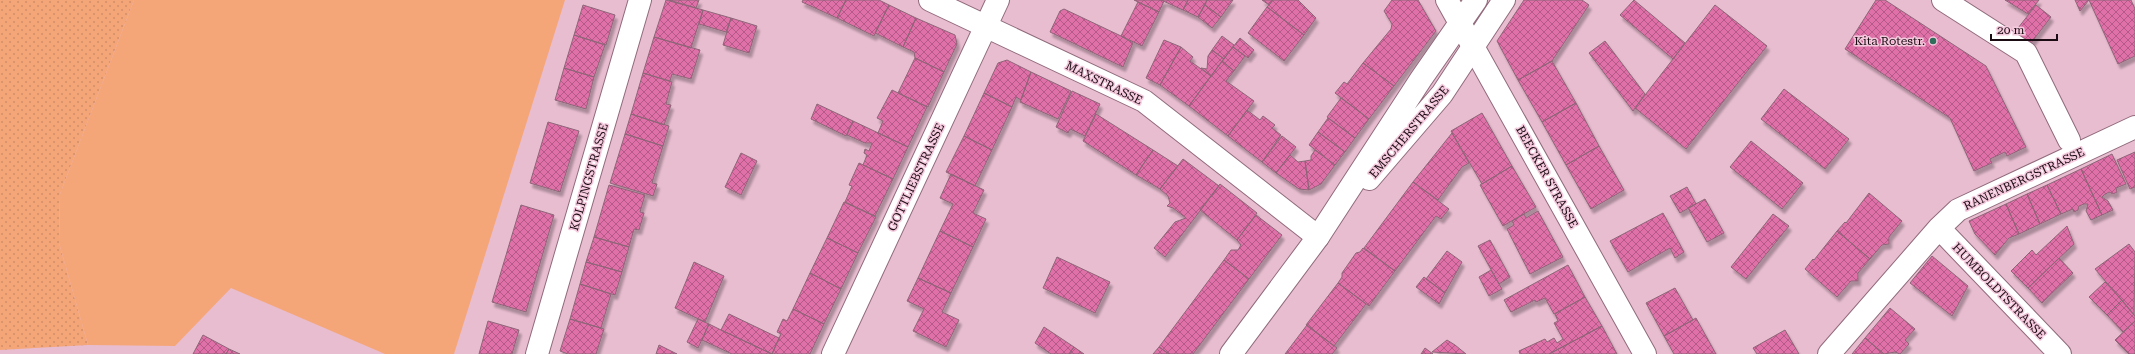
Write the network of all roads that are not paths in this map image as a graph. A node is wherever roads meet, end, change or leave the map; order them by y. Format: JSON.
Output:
{"nodes":[{"id":1,"x":640,"y":0,"type":"edge"},
{"id":2,"x":930,"y":0,"type":"edge"},
{"id":3,"x":998,"y":0,"type":"edge"},
{"id":4,"x":1447,"y":0,"type":"edge"},
{"id":5,"x":1476,"y":0,"type":"edge"},
{"id":6,"x":1504,"y":0,"type":"edge"},
{"id":7,"x":1943,"y":0,"type":"edge"},
{"id":8,"x":1461,"y":22,"type":"junction"},
{"id":9,"x":986,"y":25,"type":"junction"},
{"id":10,"x":1474,"y":46,"type":"junction"},
{"id":11,"x":2135,"y":127,"type":"edge"},
{"id":12,"x":2069,"y":140,"type":"dead end"},
{"id":13,"x":1939,"y":228,"type":"junction"},
{"id":14,"x":1318,"y":237,"type":"junction"},
{"id":15,"x":537,"y":354,"type":"edge"},
{"id":16,"x":833,"y":354,"type":"edge"},
{"id":17,"x":1231,"y":354,"type":"edge"},
{"id":18,"x":1645,"y":354,"type":"edge"},
{"id":19,"x":1830,"y":354,"type":"edge"},
{"id":20,"x":2060,"y":354,"type":"edge"}],
"edges":[{"from":1,"to":15,"type":"street","name":"KOLPINGSTRASSE"},
{"from":2,"to":9,"type":"street","name":"MAXSTRASSE"},
{"from":3,"to":9,"type":"street","name":"GOTTLIEBSTRASSE"},
{"from":4,"to":8,"type":"street","name":"BEECKER STRASSE"},
{"from":5,"to":8,"type":"street","name":"EMSCHERSTRASSE"},
{"from":6,"to":10,"type":"street","name":"EMSCHERSTRASSE"},
{"from":7,"to":12,"type":"street"},
{"from":8,"to":10,"type":"street","name":"BEECKER STRASSE"},
{"from":8,"to":14,"type":"street","name":"EMSCHERSTRASSE"},
{"from":9,"to":14,"type":"street","name":"MAXSTRASSE"},
{"from":9,"to":16,"type":"street","name":"GOTTLIEBSTRASSE"},
{"from":10,"to":14,"type":"street","name":"EMSCHERSTRASSE"},
{"from":10,"to":18,"type":"street","name":"BEECKER STRASSE"},
{"from":11,"to":13,"type":"street","name":"RANENBERGSTRASSE"},
{"from":13,"to":19,"type":"street","name":"RANENBERGSTRASSE"},
{"from":13,"to":20,"type":"street","name":"HUMBOLDTSTRASSE"},
{"from":14,"to":17,"type":"street","name":"EMSCHERSTRASSE"}]}
